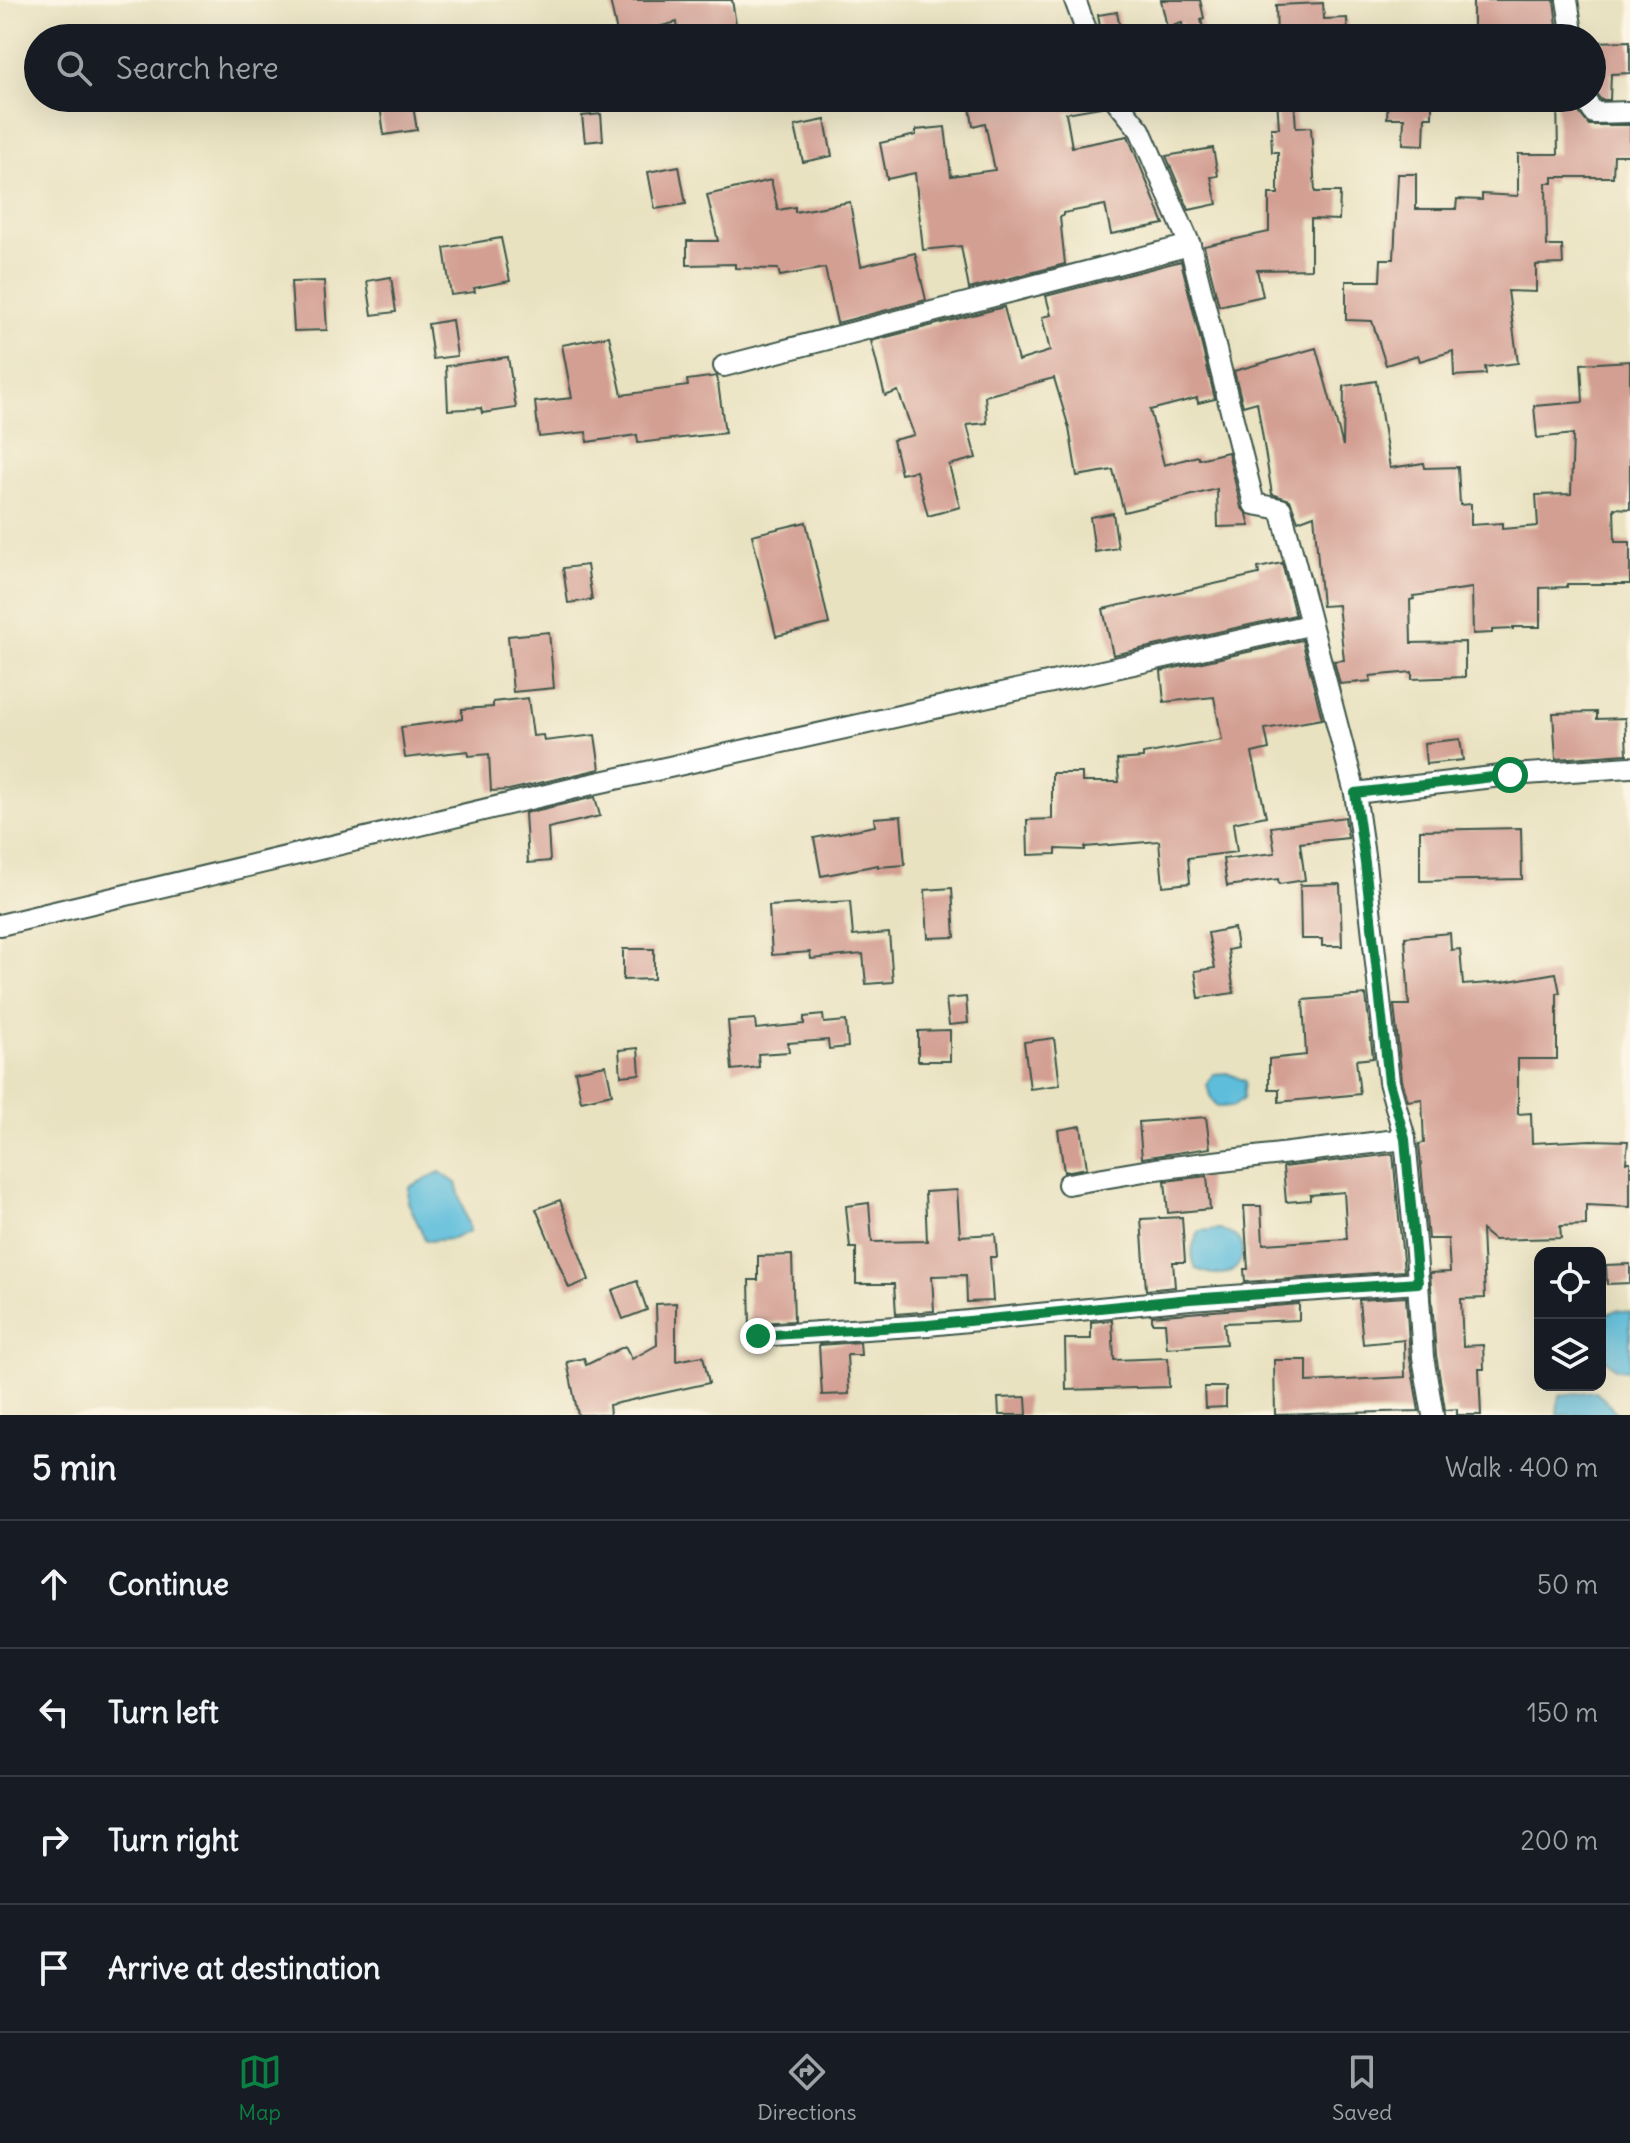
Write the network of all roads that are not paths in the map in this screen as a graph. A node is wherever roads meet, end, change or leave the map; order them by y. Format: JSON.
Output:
{"nodes":[{"id":1,"x":1075,"y":0,"type":"edge"},
{"id":2,"x":1567,"y":0,"type":"edge"},
{"id":3,"x":1084,"y":24,"type":"edge"},
{"id":4,"x":1571,"y":24,"type":"edge"},
{"id":5,"x":1125,"y":112,"type":"edge"},
{"id":6,"x":1593,"y":112,"type":"edge"},
{"id":7,"x":1630,"y":112,"type":"edge"},
{"id":8,"x":1190,"y":245,"type":"junction"},
{"id":9,"x":724,"y":366,"type":"dead end"},
{"id":10,"x":1309,"y":625,"type":"junction"},
{"id":11,"x":1630,"y":767,"type":"edge"},
{"id":12,"x":1355,"y":793,"type":"junction"},
{"id":13,"x":0,"y":925,"type":"edge"},
{"id":14,"x":1405,"y":1139,"type":"junction"},
{"id":15,"x":1068,"y":1184,"type":"dead end"},
{"id":16,"x":1418,"y":1283,"type":"junction"},
{"id":17,"x":758,"y":1336,"type":"dead end"},
{"id":18,"x":1433,"y":1415,"type":"edge"}],
"edges":[{"from":1,"to":3,"type":"street"},
{"from":2,"to":4,"type":"street"},
{"from":5,"to":8,"type":"street"},
{"from":6,"to":7,"type":"street"},
{"from":8,"to":9,"type":"street"},
{"from":8,"to":10,"type":"street"},
{"from":10,"to":12,"type":"street"},
{"from":10,"to":13,"type":"street"},
{"from":11,"to":12,"type":"street"},
{"from":12,"to":14,"type":"street"},
{"from":14,"to":15,"type":"street"},
{"from":14,"to":16,"type":"street"},
{"from":16,"to":17,"type":"street"},
{"from":16,"to":18,"type":"street"}]}
